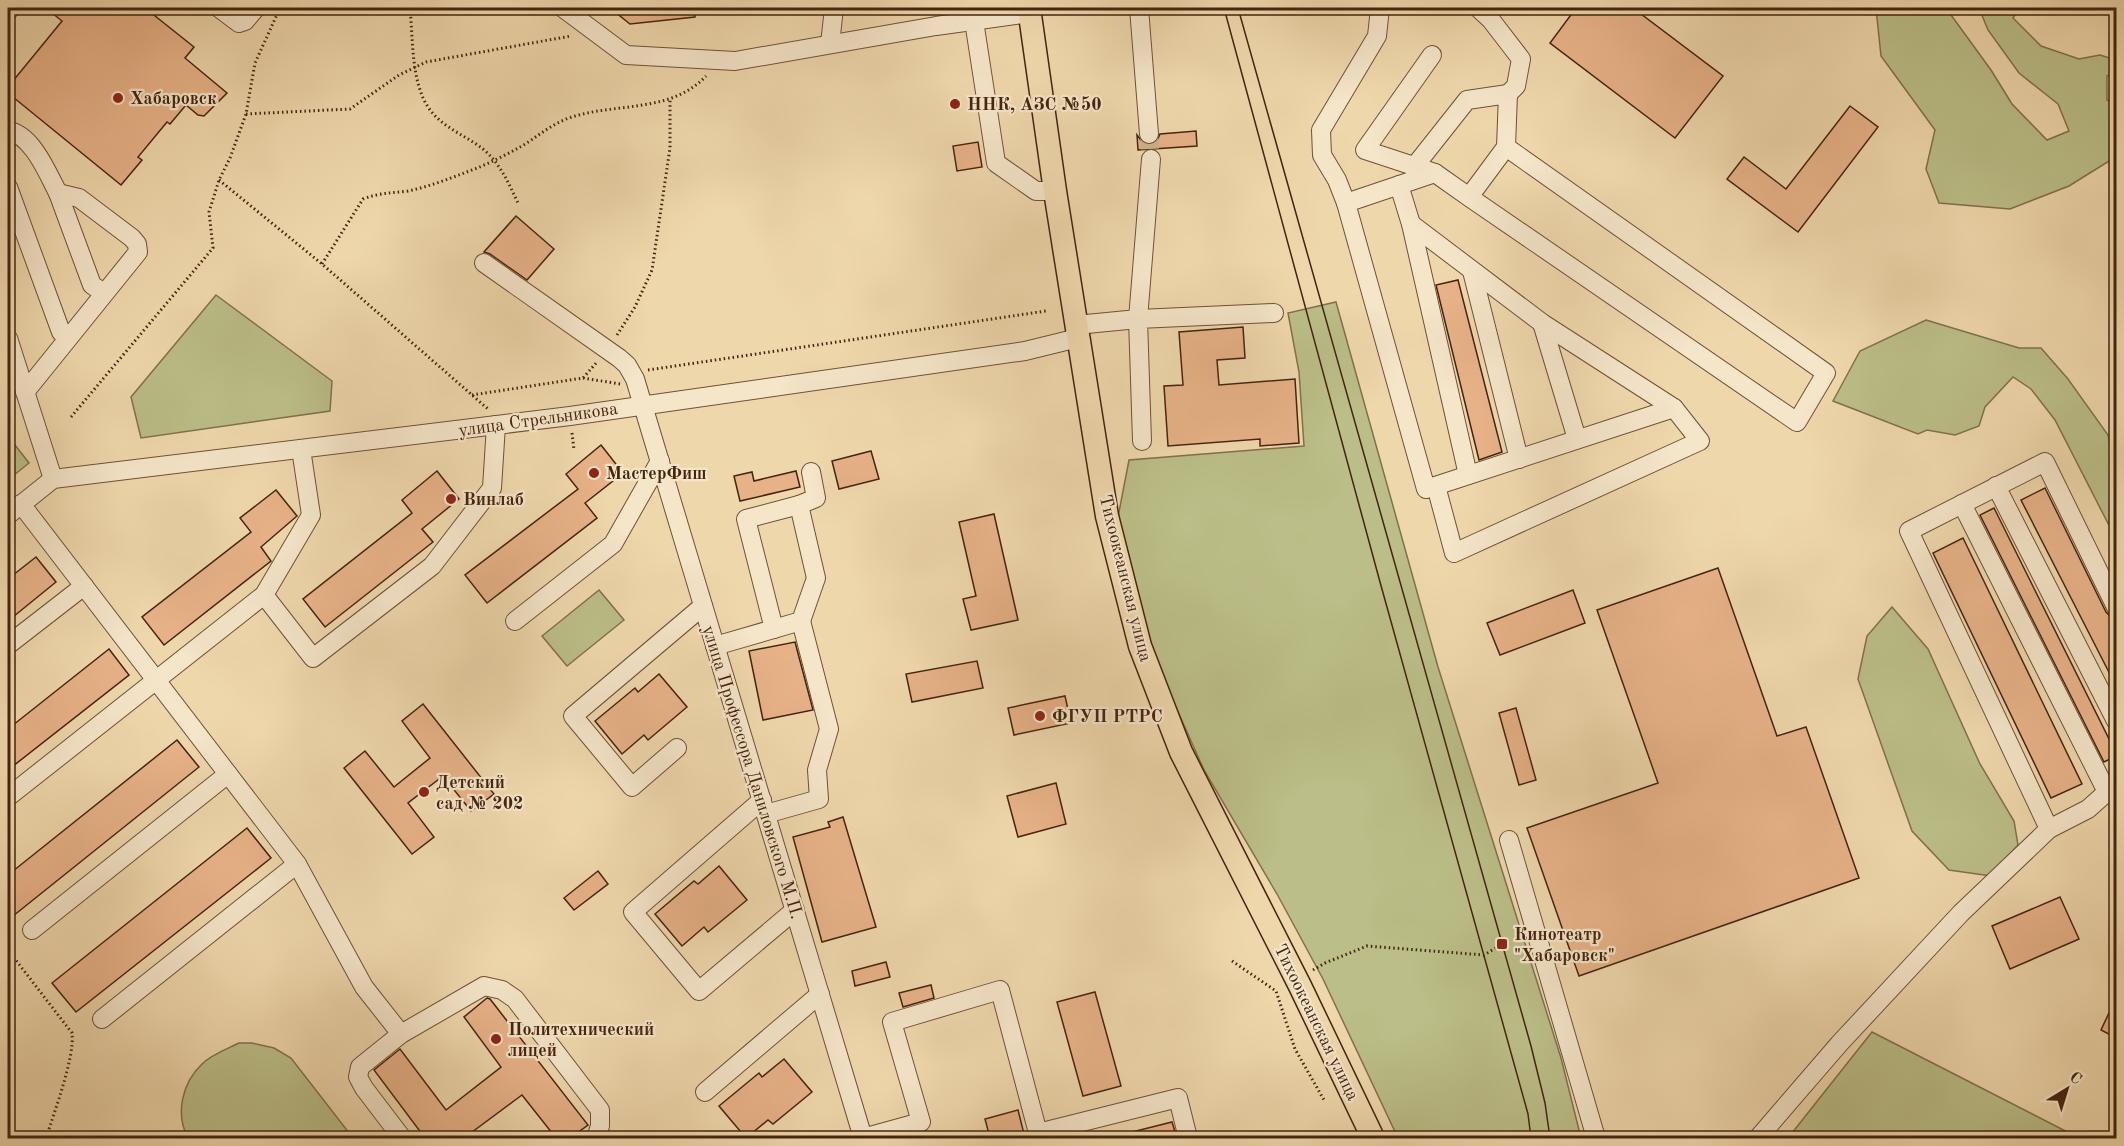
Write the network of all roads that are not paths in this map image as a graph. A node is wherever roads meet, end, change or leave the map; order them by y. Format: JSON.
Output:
{"nodes":[{"id":1,"x":11,"y":8,"type":"edge"},
{"id":2,"x":219,"y":8,"type":"edge"},
{"id":3,"x":256,"y":8,"type":"edge"},
{"id":4,"x":563,"y":8,"type":"edge"},
{"id":5,"x":834,"y":8,"type":"edge"},
{"id":6,"x":1139,"y":8,"type":"edge"},
{"id":7,"x":1380,"y":8,"type":"edge"},
{"id":8,"x":1478,"y":8,"type":"edge"},
{"id":9,"x":1029,"y":10,"type":"edge"},
{"id":10,"x":8,"y":11,"type":"edge"},
{"id":11,"x":935,"y":17,"type":"edge"},
{"id":12,"x":974,"y":21,"type":"junction"},
{"id":13,"x":830,"y":44,"type":"junction"},
{"id":14,"x":1432,"y":55,"type":"dead end"},
{"id":15,"x":1508,"y":94,"type":"junction"},
{"id":16,"x":8,"y":131,"type":"edge"},
{"id":17,"x":1149,"y":134,"type":"tunnel mouth"},
{"id":18,"x":1506,"y":147,"type":"junction"},
{"id":19,"x":1151,"y":159,"type":"tunnel mouth"},
{"id":20,"x":1414,"y":166,"type":"junction"},
{"id":21,"x":1435,"y":173,"type":"junction"},
{"id":22,"x":1399,"y":185,"type":"junction"},
{"id":23,"x":8,"y":187,"type":"edge"},
{"id":24,"x":1055,"y":191,"type":"junction"},
{"id":25,"x":58,"y":193,"type":"junction"},
{"id":26,"x":1469,"y":197,"type":"junction"},
{"id":27,"x":1346,"y":203,"type":"junction"},
{"id":28,"x":1411,"y":224,"type":"junction"},
{"id":29,"x":484,"y":263,"type":"dead end"},
{"id":30,"x":1472,"y":271,"type":"junction"},
{"id":31,"x":104,"y":293,"type":"junction"},
{"id":32,"x":1274,"y":313,"type":"dead end"},
{"id":33,"x":1138,"y":319,"type":"junction"},
{"id":34,"x":1542,"y":322,"type":"junction"},
{"id":35,"x":1077,"y":331,"type":"junction"},
{"id":36,"x":8,"y":338,"type":"edge"},
{"id":37,"x":68,"y":338,"type":"junction"},
{"id":38,"x":25,"y":392,"type":"junction"},
{"id":39,"x":643,"y":405,"type":"junction"},
{"id":40,"x":1674,"y":408,"type":"junction"},
{"id":41,"x":493,"y":418,"type":"junction"},
{"id":42,"x":1577,"y":440,"type":"junction"},
{"id":43,"x":1143,"y":441,"type":"dead end"},
{"id":44,"x":302,"y":449,"type":"junction"},
{"id":45,"x":1519,"y":459,"type":"junction"},
{"id":46,"x":660,"y":461,"type":"junction"},
{"id":47,"x":811,"y":472,"type":"dead end"},
{"id":48,"x":1468,"y":475,"type":"junction"},
{"id":49,"x":53,"y":479,"type":"junction"},
{"id":50,"x":1436,"y":486,"type":"junction"},
{"id":51,"x":1996,"y":486,"type":"junction"},
{"id":52,"x":1962,"y":504,"type":"junction"},
{"id":53,"x":799,"y":505,"type":"junction"},
{"id":54,"x":14,"y":510,"type":"edge"},
{"id":55,"x":84,"y":586,"type":"junction"},
{"id":56,"x":264,"y":596,"type":"junction"},
{"id":57,"x":703,"y":606,"type":"junction"},
{"id":58,"x":2116,"y":607,"type":"edge"},
{"id":59,"x":515,"y":621,"type":"dead end"},
{"id":60,"x":801,"y":621,"type":"junction"},
{"id":61,"x":774,"y":629,"type":"junction"},
{"id":62,"x":8,"y":645,"type":"edge"},
{"id":63,"x":715,"y":646,"type":"junction"},
{"id":64,"x":156,"y":680,"type":"junction"},
{"id":65,"x":2116,"y":721,"type":"edge"},
{"id":66,"x":677,"y":748,"type":"dead end"},
{"id":67,"x":228,"y":774,"type":"junction"},
{"id":68,"x":2112,"y":788,"type":"edge"},
{"id":69,"x":8,"y":797,"type":"edge"},
{"id":70,"x":764,"y":807,"type":"junction"},
{"id":71,"x":2049,"y":829,"type":"junction"},
{"id":72,"x":1509,"y":840,"type":"dead end"},
{"id":73,"x":297,"y":864,"type":"junction"},
{"id":74,"x":795,"y":910,"type":"junction"},
{"id":75,"x":32,"y":930,"type":"dead end"},
{"id":76,"x":820,"y":994,"type":"junction"},
{"id":77,"x":102,"y":1019,"type":"dead end"},
{"id":78,"x":401,"y":1034,"type":"junction"},
{"id":79,"x":705,"y":1092,"type":"dead end"},
{"id":80,"x":402,"y":1138,"type":"edge"},
{"id":81,"x":596,"y":1138,"type":"edge"},
{"id":82,"x":863,"y":1138,"type":"edge"},
{"id":83,"x":1188,"y":1138,"type":"edge"},
{"id":84,"x":1372,"y":1138,"type":"edge"},
{"id":85,"x":1596,"y":1138,"type":"edge"},
{"id":86,"x":1758,"y":1138,"type":"edge"}],
"edges":[{"from":1,"to":10,"type":"street"},
{"from":2,"to":3,"type":"street"},
{"from":4,"to":13,"type":"street"},
{"from":5,"to":13,"type":"street"},
{"from":6,"to":17,"type":"street"},
{"from":7,"to":27,"type":"street"},
{"from":8,"to":15,"type":"street"},
{"from":9,"to":12,"type":"street"},
{"from":9,"to":24,"type":"main road","name":"Тихоокеанская улица"},
{"from":11,"to":12,"type":"street"},
{"from":11,"to":13,"type":"street"},
{"from":12,"to":24,"type":"street"},
{"from":14,"to":20,"type":"street"},
{"from":15,"to":18,"type":"street"},
{"from":15,"to":20,"type":"street"},
{"from":16,"to":25,"type":"street"},
{"from":18,"to":26,"type":"street"},
{"from":18,"to":26,"type":"street"},
{"from":19,"to":33,"type":"street"},
{"from":20,"to":21,"type":"street"},
{"from":21,"to":22,"type":"street"},
{"from":21,"to":26,"type":"street"},
{"from":22,"to":27,"type":"street"},
{"from":22,"to":28,"type":"street"},
{"from":23,"to":37,"type":"street"},
{"from":24,"to":35,"type":"main road","name":"Тихоокеанская улица"},
{"from":25,"to":31,"type":"street"},
{"from":25,"to":31,"type":"street"},
{"from":27,"to":50,"type":"street"},
{"from":28,"to":30,"type":"street"},
{"from":28,"to":48,"type":"street"},
{"from":29,"to":39,"type":"street","name":"улица Профессора Даниловского М.П."},
{"from":30,"to":34,"type":"street"},
{"from":30,"to":45,"type":"street"},
{"from":31,"to":37,"type":"street"},
{"from":32,"to":33,"type":"street","name":"улица Стрельникова"},
{"from":33,"to":35,"type":"street","name":"улица Стрельникова"},
{"from":33,"to":43,"type":"street"},
{"from":34,"to":40,"type":"street"},
{"from":34,"to":42,"type":"street"},
{"from":35,"to":39,"type":"street","name":"улица Стрельникова"},
{"from":35,"to":84,"type":"main road","name":"Тихоокеанская улица"},
{"from":36,"to":38,"type":"street"},
{"from":37,"to":38,"type":"street"},
{"from":38,"to":49,"type":"street"},
{"from":39,"to":41,"type":"street","name":"улица Стрельникова"},
{"from":39,"to":46,"type":"street","name":"улица Профессора Даниловского М.П."},
{"from":40,"to":42,"type":"street"},
{"from":40,"to":50,"type":"street"},
{"from":41,"to":44,"type":"street","name":"улица Стрельникова"},
{"from":41,"to":56,"type":"street"},
{"from":42,"to":45,"type":"street"},
{"from":44,"to":49,"type":"street","name":"улица Стрельникова"},
{"from":44,"to":56,"type":"street"},
{"from":45,"to":48,"type":"street"},
{"from":46,"to":57,"type":"street","name":"улица Профессора Даниловского М.П."},
{"from":46,"to":59,"type":"street"},
{"from":47,"to":53,"type":"street"},
{"from":48,"to":50,"type":"street"},
{"from":49,"to":54,"type":"street"},
{"from":51,"to":52,"type":"street"},
{"from":51,"to":58,"type":"street"},
{"from":51,"to":65,"type":"street"},
{"from":52,"to":68,"type":"street"},
{"from":52,"to":71,"type":"street"},
{"from":53,"to":60,"type":"street"},
{"from":53,"to":61,"type":"street"},
{"from":54,"to":55,"type":"street"},
{"from":55,"to":62,"type":"street"},
{"from":55,"to":64,"type":"street"},
{"from":56,"to":64,"type":"street"},
{"from":57,"to":63,"type":"street","name":"улица Профессора Даниловского М.П."},
{"from":57,"to":66,"type":"street"},
{"from":60,"to":61,"type":"street"},
{"from":60,"to":70,"type":"street"},
{"from":61,"to":63,"type":"street"},
{"from":63,"to":70,"type":"street","name":"улица Профессора Даниловского М.П."},
{"from":64,"to":67,"type":"street"},
{"from":64,"to":69,"type":"street"},
{"from":67,"to":73,"type":"street"},
{"from":67,"to":75,"type":"street"},
{"from":68,"to":71,"type":"street"},
{"from":70,"to":74,"type":"street","name":"улица Профессора Даниловского М.П."},
{"from":70,"to":74,"type":"street"},
{"from":71,"to":86,"type":"street"},
{"from":72,"to":85,"type":"street"},
{"from":73,"to":77,"type":"street"},
{"from":73,"to":78,"type":"street"},
{"from":74,"to":76,"type":"street","name":"улица Профессора Даниловского М.П."},
{"from":76,"to":79,"type":"street"},
{"from":76,"to":82,"type":"street","name":"улица Профессора Даниловского М.П."},
{"from":78,"to":80,"type":"street"},
{"from":78,"to":81,"type":"street"},
{"from":82,"to":83,"type":"street"}]}
